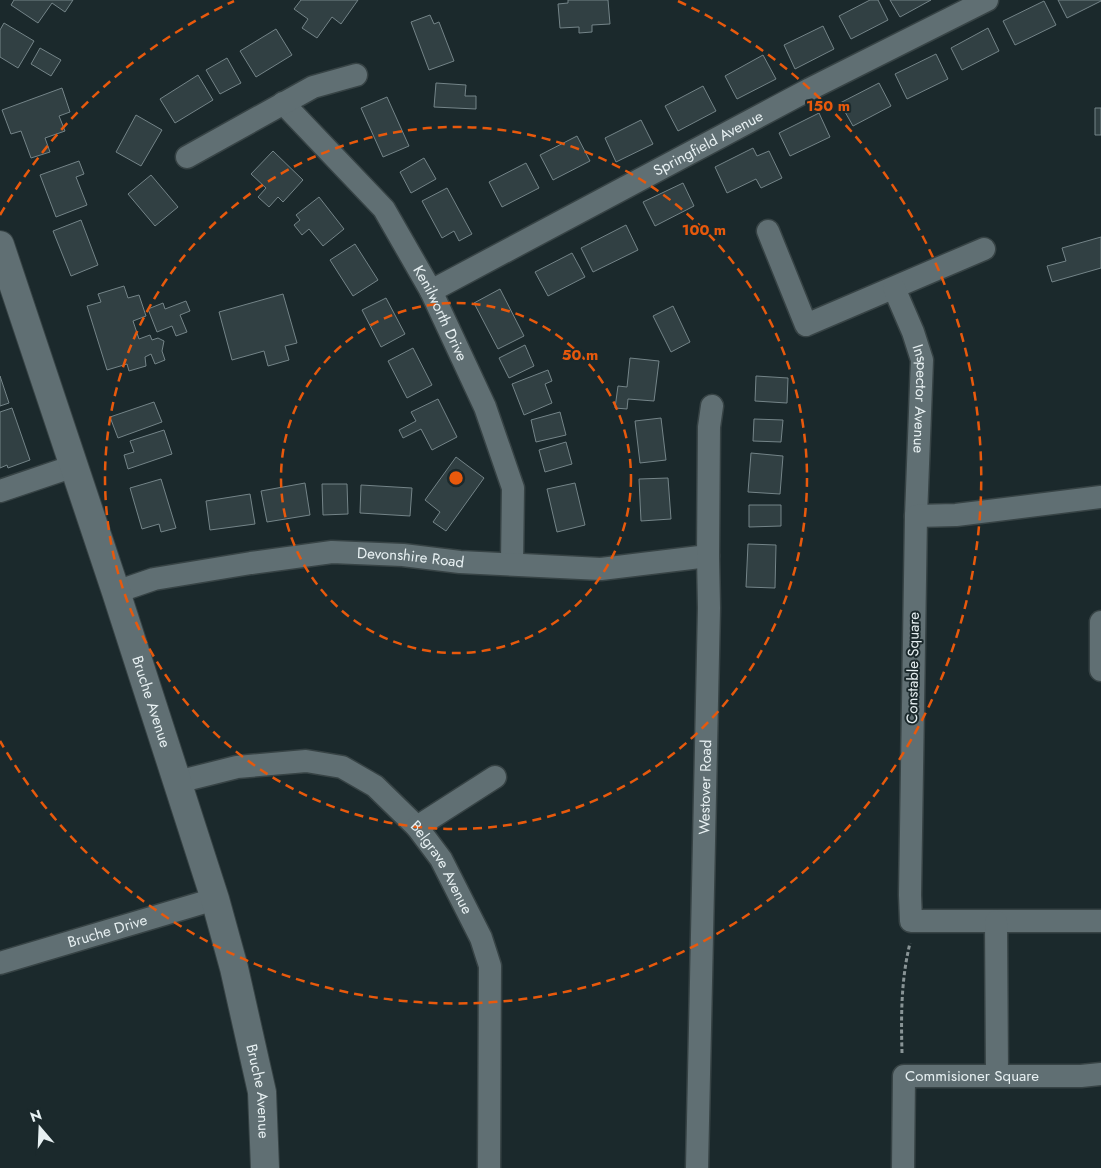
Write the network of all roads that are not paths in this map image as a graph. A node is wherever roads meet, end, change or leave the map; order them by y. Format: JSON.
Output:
{"nodes":[{"id":1,"x":987,"y":0,"type":"edge"},
{"id":2,"x":356,"y":75,"type":"dead end"},
{"id":3,"x":284,"y":103,"type":"junction"},
{"id":4,"x":188,"y":157,"type":"dead end"},
{"id":5,"x":768,"y":231,"type":"dead end"},
{"id":6,"x":0,"y":245,"type":"edge"},
{"id":7,"x":984,"y":249,"type":"dead end"},
{"id":8,"x":894,"y":288,"type":"junction"},
{"id":9,"x":431,"y":291,"type":"junction"},
{"id":10,"x":712,"y":406,"type":"dead end"},
{"id":11,"x":74,"y":466,"type":"junction"},
{"id":12,"x":0,"y":491,"type":"edge"},
{"id":13,"x":1101,"y":497,"type":"edge"},
{"id":14,"x":916,"y":516,"type":"junction"},
{"id":15,"x":708,"y":556,"type":"junction"},
{"id":16,"x":512,"y":564,"type":"junction"},
{"id":17,"x":116,"y":592,"type":"junction"},
{"id":18,"x":1101,"y":622,"type":"edge"},
{"id":19,"x":1101,"y":670,"type":"edge"},
{"id":20,"x":495,"y":777,"type":"dead end"},
{"id":21,"x":177,"y":782,"type":"junction"},
{"id":22,"x":417,"y":827,"type":"junction"},
{"id":23,"x":215,"y":899,"type":"junction"},
{"id":24,"x":1101,"y":921,"type":"edge"},
{"id":25,"x":996,"y":922,"type":"junction"},
{"id":26,"x":0,"y":963,"type":"edge"},
{"id":27,"x":1101,"y":1074,"type":"edge"},
{"id":28,"x":997,"y":1075,"type":"junction"},
{"id":29,"x":265,"y":1168,"type":"edge"},
{"id":30,"x":488,"y":1168,"type":"edge"},
{"id":31,"x":698,"y":1168,"type":"edge"},
{"id":32,"x":903,"y":1168,"type":"edge"}],
"edges":[{"from":1,"to":9,"type":"street","name":"Springfield Avenue"},
{"from":2,"to":3,"type":"street"},
{"from":3,"to":4,"type":"street"},
{"from":3,"to":9,"type":"street","name":"Kenilworth Drive"},
{"from":5,"to":8,"type":"street"},
{"from":6,"to":11,"type":"street","name":"Bruche Avenue"},
{"from":7,"to":8,"type":"street"},
{"from":8,"to":14,"type":"street","name":"Inspector Avenue"},
{"from":9,"to":16,"type":"street","name":"Kenilworth Drive"},
{"from":10,"to":15,"type":"street","name":"Westover Road"},
{"from":11,"to":12,"type":"street"},
{"from":11,"to":17,"type":"street","name":"Bruche Avenue"},
{"from":13,"to":14,"type":"street"},
{"from":14,"to":25,"type":"street","name":"Constable Square"},
{"from":15,"to":16,"type":"street","name":"Devonshire Road"},
{"from":15,"to":31,"type":"street","name":"Westover Road"},
{"from":16,"to":17,"type":"street","name":"Devonshire Road"},
{"from":17,"to":21,"type":"street","name":"Bruche Avenue"},
{"from":18,"to":19,"type":"street"},
{"from":20,"to":22,"type":"street"},
{"from":21,"to":22,"type":"street","name":"Belgrave Avenue"},
{"from":21,"to":23,"type":"street","name":"Bruche Avenue"},
{"from":22,"to":30,"type":"street","name":"Belgrave Avenue"},
{"from":23,"to":26,"type":"street","name":"Bruche Drive"},
{"from":23,"to":29,"type":"street","name":"Bruche Avenue"},
{"from":24,"to":25,"type":"street"},
{"from":25,"to":28,"type":"street"},
{"from":27,"to":28,"type":"street","name":"Commisioner Square"},
{"from":28,"to":32,"type":"street","name":"Commisioner Square"}]}
